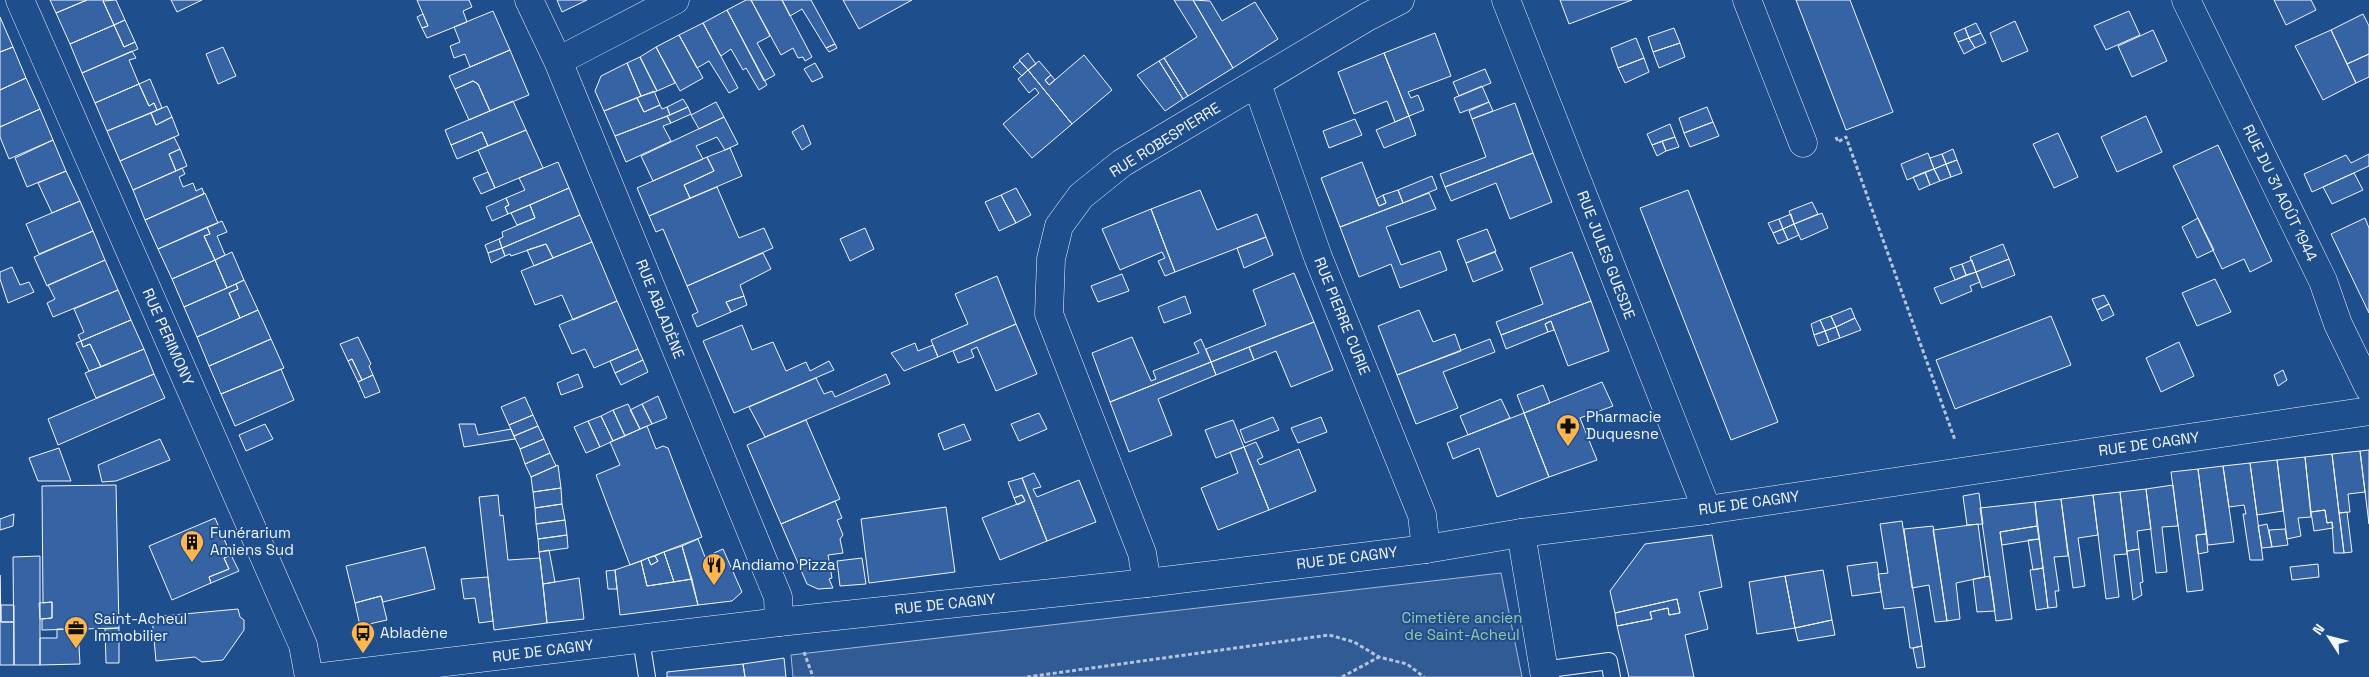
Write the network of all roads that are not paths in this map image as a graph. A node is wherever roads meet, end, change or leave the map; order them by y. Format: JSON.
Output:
{"nodes":[{"id":1,"x":20,"y":0,"type":"edge"},
{"id":2,"x":529,"y":0,"type":"edge"},
{"id":3,"x":675,"y":0,"type":"edge"},
{"id":4,"x":1400,"y":0,"type":"edge"},
{"id":5,"x":1506,"y":0,"type":"edge"},
{"id":6,"x":1747,"y":0,"type":"edge"},
{"id":7,"x":2186,"y":0,"type":"edge"},
{"id":8,"x":558,"y":61,"type":"junction"},
{"id":9,"x":1257,"y":84,"type":"junction"},
{"id":10,"x":1803,"y":143,"type":"dead end"},
{"id":11,"x":2369,"y":388,"type":"edge"},
{"id":12,"x":2369,"y":411,"type":"edge"},
{"id":13,"x":1707,"y":510,"type":"junction"},
{"id":14,"x":1521,"y":534,"type":"junction"},
{"id":15,"x":1426,"y":549,"type":"junction"},
{"id":16,"x":1146,"y":583,"type":"junction"},
{"id":17,"x":779,"y":622,"type":"junction"},
{"id":18,"x":641,"y":639,"type":"junction"},
{"id":19,"x":1544,"y":673,"type":"edge"},
{"id":20,"x":309,"y":677,"type":"edge"},
{"id":21,"x":335,"y":677,"type":"edge"},
{"id":22,"x":647,"y":677,"type":"edge"},
{"id":23,"x":1612,"y":677,"type":"edge"}],
"edges":[{"from":1,"to":20,"type":"street","name":"RUE PERIMONY"},
{"from":2,"to":8,"type":"street","name":"RUE ABLADÈNE"},
{"from":3,"to":8,"type":"street"},
{"from":4,"to":9,"type":"street","name":"RUE ROBESPIERRE"},
{"from":5,"to":13,"type":"street","name":"RUE JULES GUESDE"},
{"from":6,"to":10,"type":"street"},
{"from":7,"to":11,"type":"street","name":"RUE DU 31 AOÛT 1944"},
{"from":8,"to":17,"type":"street","name":"RUE ABLADÈNE"},
{"from":9,"to":15,"type":"street","name":"RUE PIERRE CURIE"},
{"from":9,"to":16,"type":"street","name":"RUE ROBESPIERRE"},
{"from":12,"to":13,"type":"street","name":"RUE DE CAGNY"},
{"from":13,"to":14,"type":"street","name":"RUE DE CAGNY"},
{"from":14,"to":15,"type":"street","name":"RUE DE CAGNY"},
{"from":14,"to":19,"type":"street"},
{"from":15,"to":16,"type":"street","name":"RUE DE CAGNY"},
{"from":16,"to":17,"type":"street","name":"RUE DE CAGNY"},
{"from":17,"to":18,"type":"street","name":"RUE DE CAGNY"},
{"from":18,"to":21,"type":"street","name":"RUE DE CAGNY"},
{"from":18,"to":22,"type":"lane"},
{"from":19,"to":23,"type":"lane"}]}
